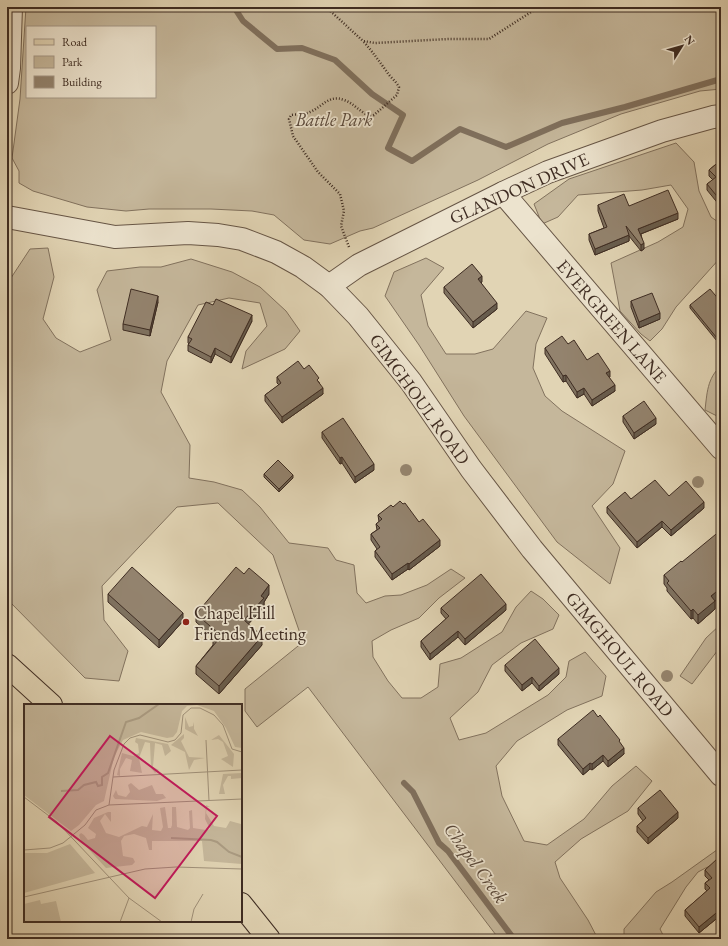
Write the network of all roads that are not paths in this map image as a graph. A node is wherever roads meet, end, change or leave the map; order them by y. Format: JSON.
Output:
{"nodes":[{"id":1,"x":11,"y":7,"type":"edge"},
{"id":2,"x":7,"y":83,"type":"edge"},
{"id":3,"x":721,"y":116,"type":"edge"},
{"id":4,"x":503,"y":193,"type":"junction"},
{"id":5,"x":7,"y":217,"type":"edge"},
{"id":6,"x":328,"y":286,"type":"junction"},
{"id":7,"x":721,"y":448,"type":"edge"},
{"id":8,"x":7,"y":665,"type":"edge"},
{"id":9,"x":50,"y":704,"type":"edge"},
{"id":10,"x":721,"y":775,"type":"edge"},
{"id":11,"x":242,"y":905,"type":"edge"},
{"id":12,"x":269,"y":939,"type":"edge"}],
"edges":[{"from":1,"to":2,"type":"street"},
{"from":3,"to":4,"type":"street","name":"GLANDON DRIVE"},
{"from":4,"to":6,"type":"street","name":"GLANDON DRIVE"},
{"from":4,"to":7,"type":"street","name":"EVERGREEN LANE"},
{"from":5,"to":6,"type":"street","name":"GIMGHOUL ROAD"},
{"from":6,"to":10,"type":"street","name":"GIMGHOUL ROAD"},
{"from":8,"to":9,"type":"main road"},
{"from":11,"to":12,"type":"main road"}]}
